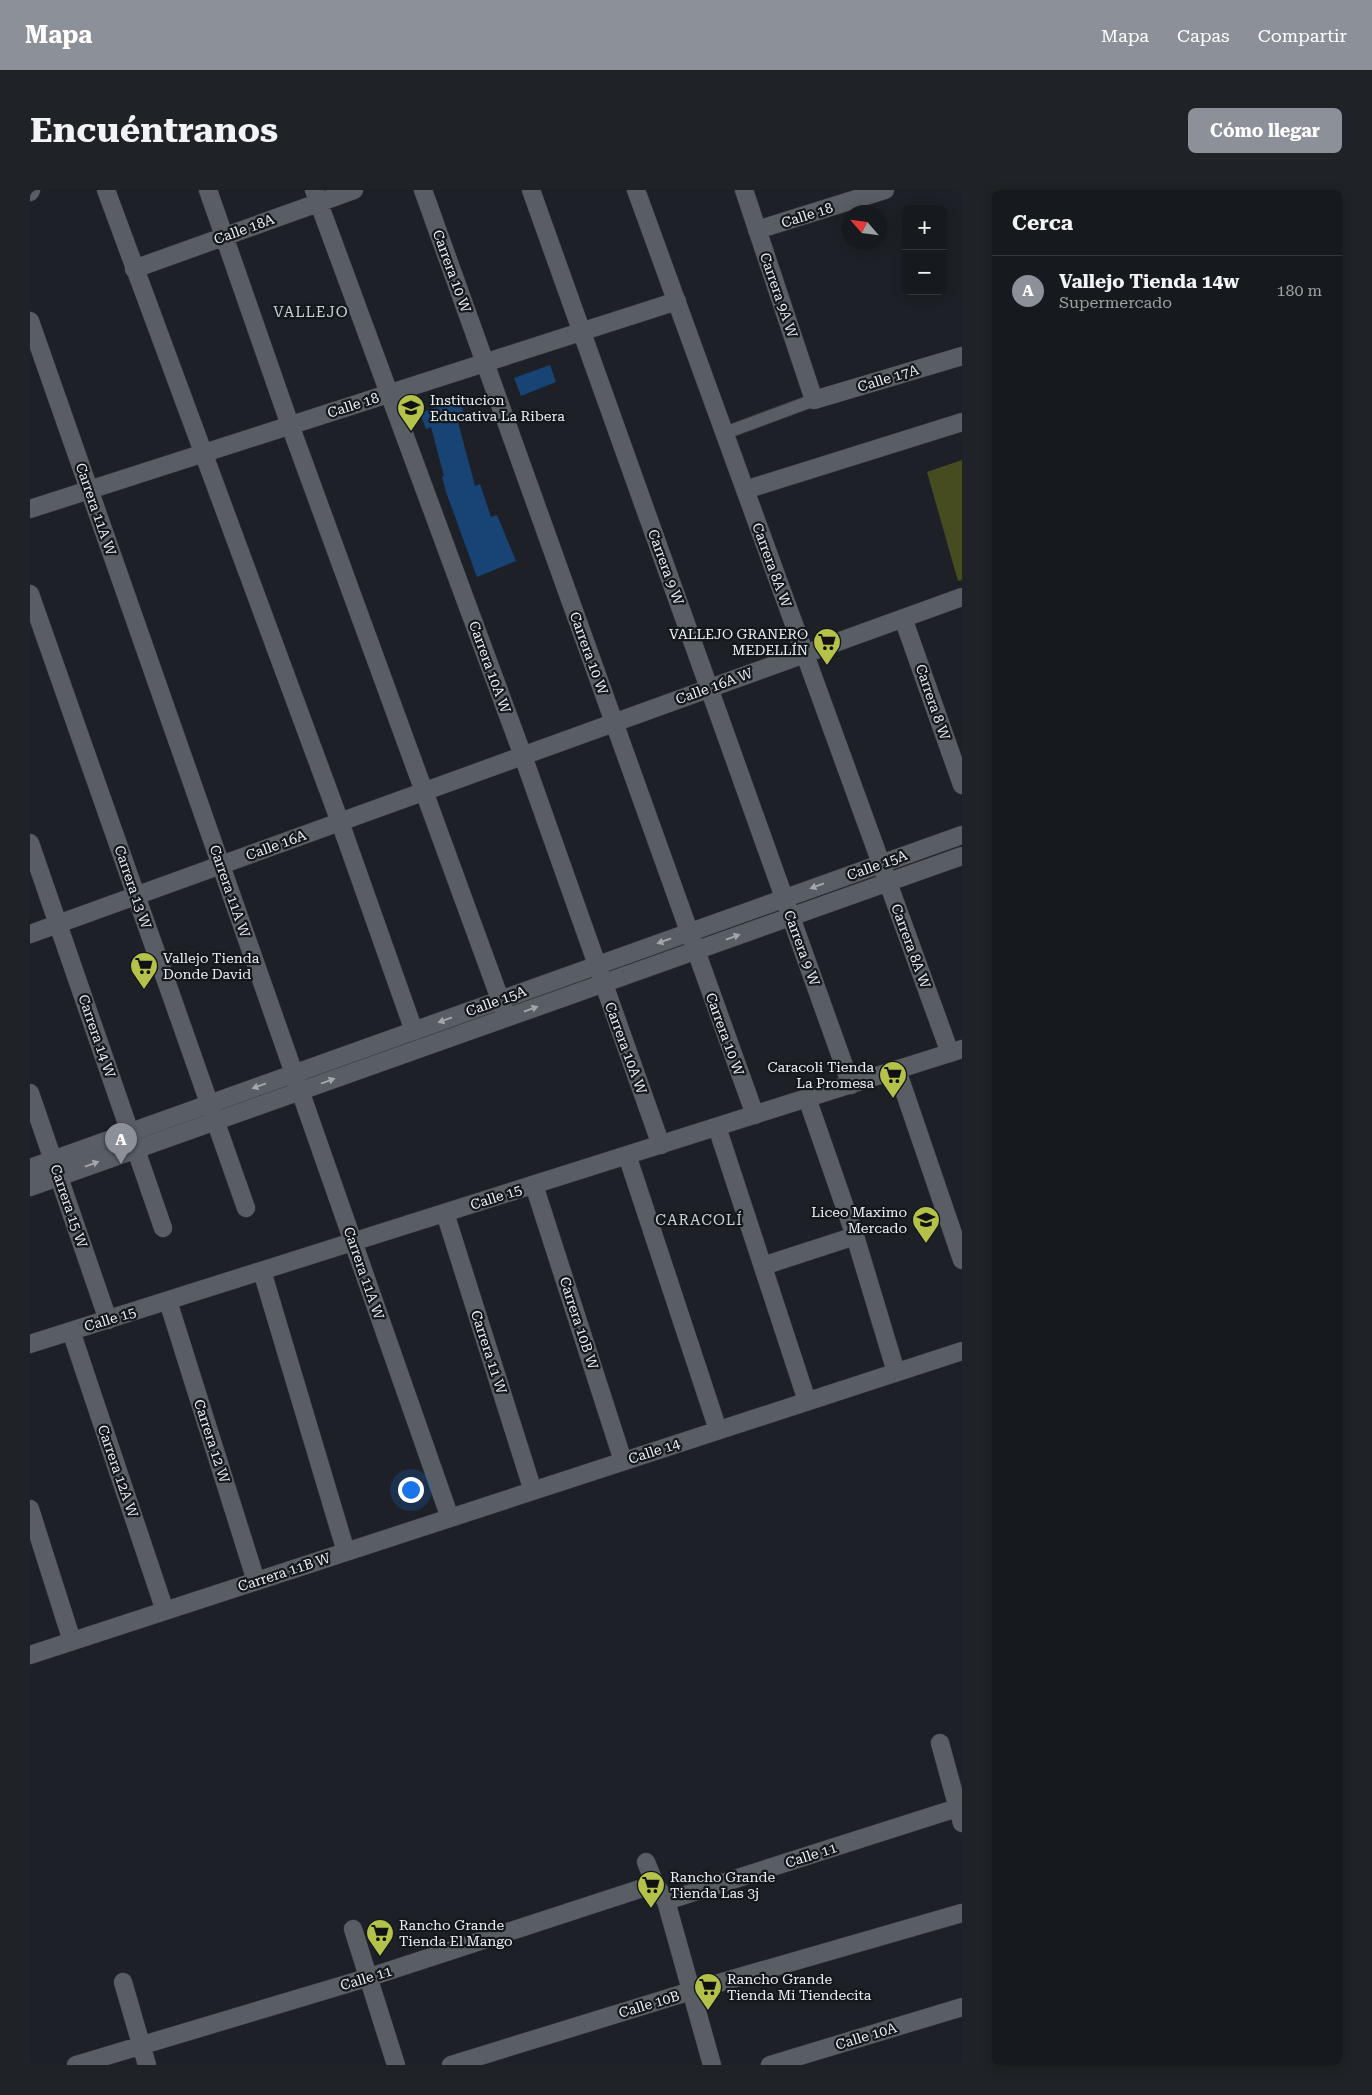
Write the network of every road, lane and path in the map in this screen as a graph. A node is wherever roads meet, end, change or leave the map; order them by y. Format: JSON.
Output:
{"nodes":[{"id":1,"x":106,"y":190,"type":"edge"},
{"id":2,"x":208,"y":190,"type":"edge"},
{"id":3,"x":354,"y":190,"type":"edge"},
{"id":4,"x":423,"y":190,"type":"edge"},
{"id":5,"x":532,"y":190,"type":"edge"},
{"id":6,"x":636,"y":190,"type":"edge"},
{"id":7,"x":744,"y":190,"type":"edge"},
{"id":8,"x":884,"y":190,"type":"edge"},
{"id":9,"x":854,"y":195,"type":"edge"},
{"id":10,"x":317,"y":196,"type":"edge"},
{"id":11,"x":757,"y":230,"type":"junction"},
{"id":12,"x":224,"y":236,"type":"junction"},
{"id":13,"x":134,"y":269,"type":"junction"},
{"id":14,"x":677,"y":301,"type":"junction"},
{"id":15,"x":30,"y":321,"type":"edge"},
{"id":16,"x":582,"y":332,"type":"junction"},
{"id":17,"x":962,"y":356,"type":"edge"},
{"id":18,"x":485,"y":363,"type":"junction"},
{"id":19,"x":389,"y":394,"type":"junction"},
{"id":20,"x":814,"y":400,"type":"junction"},
{"id":21,"x":962,"y":422,"type":"edge"},
{"id":22,"x":290,"y":425,"type":"junction"},
{"id":23,"x":725,"y":433,"type":"junction"},
{"id":24,"x":202,"y":454,"type":"junction"},
{"id":25,"x":90,"y":490,"type":"junction"},
{"id":26,"x":745,"y":490,"type":"junction"},
{"id":27,"x":30,"y":509,"type":"edge"},
{"id":28,"x":30,"y":594,"type":"edge"},
{"id":29,"x":962,"y":597,"type":"edge"},
{"id":30,"x":903,"y":618,"type":"junction"},
{"id":31,"x":805,"y":654,"type":"junction"},
{"id":32,"x":709,"y":688,"type":"junction"},
{"id":33,"x":614,"y":723,"type":"junction"},
{"id":34,"x":523,"y":756,"type":"junction"},
{"id":35,"x":962,"y":785,"type":"edge"},
{"id":36,"x":423,"y":792,"type":"junction"},
{"id":37,"x":340,"y":822,"type":"junction"},
{"id":38,"x":962,"y":835,"type":"edge"},
{"id":39,"x":30,"y":843,"type":"edge"},
{"id":40,"x":962,"y":856,"type":"edge"},
{"id":41,"x":881,"y":864,"type":"junction"},
{"id":42,"x":221,"y":865,"type":"junction"},
{"id":43,"x":888,"y":882,"type":"junction"},
{"id":44,"x":136,"y":896,"type":"junction"},
{"id":45,"x":784,"y":898,"type":"junction"},
{"id":46,"x":791,"y":916,"type":"junction"},
{"id":47,"x":58,"y":924,"type":"junction"},
{"id":48,"x":689,"y":932,"type":"junction"},
{"id":49,"x":30,"y":934,"type":"edge"},
{"id":50,"x":695,"y":950,"type":"junction"},
{"id":51,"x":596,"y":966,"type":"junction"},
{"id":52,"x":602,"y":983,"type":"junction"},
{"id":53,"x":500,"y":1000,"type":"junction"},
{"id":54,"x":506,"y":1017,"type":"junction"},
{"id":55,"x":414,"y":1031,"type":"junction"},
{"id":56,"x":394,"y":1038,"type":"junction"},
{"id":57,"x":956,"y":1051,"type":"edge"},
{"id":58,"x":400,"y":1055,"type":"junction"},
{"id":59,"x":897,"y":1070,"type":"junction"},
{"id":60,"x":294,"y":1074,"type":"junction"},
{"id":61,"x":851,"y":1084,"type":"junction"},
{"id":62,"x":300,"y":1091,"type":"junction"},
{"id":63,"x":30,"y":1093,"type":"edge"},
{"id":64,"x":807,"y":1098,"type":"junction"},
{"id":65,"x":210,"y":1104,"type":"junction"},
{"id":66,"x":754,"y":1115,"type":"junction"},
{"id":67,"x":216,"y":1121,"type":"junction"},
{"id":68,"x":717,"y":1127,"type":"junction"},
{"id":69,"x":133,"y":1141,"type":"junction"},
{"id":70,"x":661,"y":1145,"type":"junction"},
{"id":71,"x":627,"y":1155,"type":"junction"},
{"id":72,"x":30,"y":1168,"type":"edge"},
{"id":73,"x":56,"y":1168,"type":"junction"},
{"id":74,"x":534,"y":1185,"type":"junction"},
{"id":75,"x":30,"y":1187,"type":"edge"},
{"id":76,"x":246,"y":1208,"type":"dead end"},
{"id":77,"x":445,"y":1213,"type":"junction"},
{"id":78,"x":163,"y":1228,"type":"dead end"},
{"id":79,"x":855,"y":1236,"type":"junction"},
{"id":80,"x":353,"y":1242,"type":"junction"},
{"id":81,"x":962,"y":1260,"type":"edge"},
{"id":82,"x":763,"y":1266,"type":"junction"},
{"id":83,"x":262,"y":1271,"type":"junction"},
{"id":84,"x":168,"y":1301,"type":"junction"},
{"id":85,"x":108,"y":1320,"type":"junction"},
{"id":86,"x":71,"y":1331,"type":"junction"},
{"id":87,"x":30,"y":1344,"type":"edge"},
{"id":88,"x":962,"y":1351,"type":"edge"},
{"id":89,"x":896,"y":1372,"type":"junction"},
{"id":90,"x":808,"y":1401,"type":"junction"},
{"id":91,"x":718,"y":1430,"type":"junction"},
{"id":92,"x":623,"y":1461,"type":"junction"},
{"id":93,"x":533,"y":1491,"type":"junction"},
{"id":94,"x":30,"y":1508,"type":"edge"},
{"id":95,"x":450,"y":1518,"type":"junction"},
{"id":96,"x":346,"y":1552,"type":"junction"},
{"id":97,"x":256,"y":1581,"type":"junction"},
{"id":98,"x":165,"y":1611,"type":"junction"},
{"id":99,"x":72,"y":1641,"type":"junction"},
{"id":100,"x":30,"y":1655,"type":"edge"},
{"id":101,"x":940,"y":1743,"type":"dead end"},
{"id":102,"x":957,"y":1786,"type":"edge"},
{"id":103,"x":959,"y":1816,"type":"edge"},
{"id":104,"x":646,"y":1862,"type":"dead end"},
{"id":105,"x":655,"y":1884,"type":"junction"},
{"id":106,"x":666,"y":1901,"type":"junction"},
{"id":107,"x":962,"y":1913,"type":"edge"},
{"id":108,"x":353,"y":1929,"type":"dead end"},
{"id":109,"x":370,"y":1977,"type":"junction"},
{"id":110,"x":122,"y":1982,"type":"dead end"},
{"id":111,"x":690,"y":1991,"type":"junction"},
{"id":112,"x":962,"y":2007,"type":"edge"},
{"id":113,"x":141,"y":2045,"type":"junction"},
{"id":114,"x":76,"y":2065,"type":"edge"},
{"id":115,"x":146,"y":2065,"type":"edge"},
{"id":116,"x":396,"y":2065,"type":"edge"},
{"id":117,"x":451,"y":2065,"type":"edge"},
{"id":118,"x":712,"y":2065,"type":"edge"},
{"id":119,"x":770,"y":2065,"type":"edge"}],
"edges":[{"from":1,"to":13,"type":"street"},
{"from":2,"to":12,"type":"street"},
{"from":3,"to":10,"type":"street","name":"Calle 18A"},
{"from":4,"to":18,"type":"street","name":"Carrera 10 W"},
{"from":5,"to":16,"type":"street","name":"Carrera 9 W"},
{"from":6,"to":14,"type":"street","name":"Carrera 8A W"},
{"from":7,"to":11,"type":"street","name":"Carrera 9A W"},
{"from":8,"to":9,"type":"street","name":"Calle 18"},
{"from":9,"to":11,"type":"street","name":"Calle 18"},
{"from":10,"to":12,"type":"street","name":"Calle 18A"},
{"from":10,"to":19,"type":"street","name":"Carrera 10A W"},
{"from":11,"to":20,"type":"street","name":"Carrera 9A W"},
{"from":12,"to":13,"type":"street","name":"Calle 18A"},
{"from":12,"to":22,"type":"street"},
{"from":13,"to":24,"type":"street"},
{"from":14,"to":16,"type":"street","name":"Calle 18"},
{"from":14,"to":23,"type":"street","name":"Carrera 8A W"},
{"from":15,"to":25,"type":"street","name":"Carrera 11A W"},
{"from":16,"to":18,"type":"street","name":"Calle 18"},
{"from":16,"to":32,"type":"street","name":"Carrera 9 W"},
{"from":17,"to":20,"type":"street","name":"Calle 17A"},
{"from":18,"to":19,"type":"street","name":"Calle 18"},
{"from":18,"to":33,"type":"street","name":"Carrera 10 W"},
{"from":19,"to":22,"type":"street","name":"Calle 18"},
{"from":19,"to":34,"type":"street","name":"Carrera 10A W"},
{"from":20,"to":23,"type":"street"},
{"from":21,"to":26,"type":"street"},
{"from":22,"to":24,"type":"street","name":"Calle 18"},
{"from":22,"to":36,"type":"street"},
{"from":23,"to":26,"type":"street","name":"Carrera 8A W"},
{"from":24,"to":25,"type":"street","name":"Calle 18"},
{"from":24,"to":37,"type":"street"},
{"from":25,"to":27,"type":"street","name":"Calle 18"},
{"from":25,"to":42,"type":"street","name":"Carrera 11A W"},
{"from":26,"to":31,"type":"street","name":"Carrera 8A W"},
{"from":28,"to":44,"type":"street","name":"Carrera 13 W"},
{"from":29,"to":30,"type":"street","name":"Calle 16A W"},
{"from":30,"to":31,"type":"street","name":"Calle 16A W"},
{"from":30,"to":35,"type":"street","name":"Carrera 8 W"},
{"from":31,"to":32,"type":"street","name":"Calle 16A W"},
{"from":31,"to":41,"type":"street","name":"Carrera 8A W"},
{"from":32,"to":33,"type":"street","name":"Calle 16A W"},
{"from":32,"to":45,"type":"street","name":"Carrera 9 W"},
{"from":33,"to":34,"type":"street","name":"Calle 16A W"},
{"from":33,"to":48,"type":"street","name":"Carrera 10 W"},
{"from":34,"to":36,"type":"street","name":"Calle 16A"},
{"from":34,"to":51,"type":"street","name":"Carrera 10A W"},
{"from":36,"to":37,"type":"street","name":"Calle 16A"},
{"from":36,"to":53,"type":"street"},
{"from":37,"to":42,"type":"street","name":"Calle 16A"},
{"from":37,"to":55,"type":"street"},
{"from":38,"to":41,"type":"street","name":"Calle 15A"},
{"from":39,"to":47,"type":"street","name":"Carrera 14 W"},
{"from":40,"to":43,"type":"street","name":"Calle 15A"},
{"from":41,"to":43,"type":"street","name":"Carrera 8A W"},
{"from":41,"to":45,"type":"street","name":"Calle 15A","one_way":true},
{"from":42,"to":44,"type":"street","name":"Calle 16A"},
{"from":42,"to":60,"type":"street","name":"Carrera 11A W"},
{"from":43,"to":46,"type":"street","name":"Calle 15A"},
{"from":43,"to":57,"type":"street","name":"Carrera 8A W"},
{"from":44,"to":47,"type":"street","name":"Calle 16A"},
{"from":44,"to":65,"type":"street","name":"Carrera 13 W"},
{"from":45,"to":46,"type":"street","name":"Carrera 9 W"},
{"from":45,"to":48,"type":"street","name":"Calle 15A"},
{"from":50,"to":46,"type":"street","name":"Calle 15A","one_way":true},
{"from":46,"to":61,"type":"street","name":"Carrera 9 W"},
{"from":47,"to":49,"type":"street","name":"Calle 16A"},
{"from":47,"to":69,"type":"street","name":"Carrera 14 W"},
{"from":48,"to":50,"type":"street","name":"Carrera 10 W"},
{"from":48,"to":51,"type":"street","name":"Calle 15A","one_way":true},
{"from":50,"to":52,"type":"street","name":"Calle 15A"},
{"from":50,"to":66,"type":"street","name":"Carrera 10 W"},
{"from":51,"to":52,"type":"street","name":"Carrera 10A W"},
{"from":51,"to":53,"type":"street","name":"Calle 15A"},
{"from":54,"to":52,"type":"street","name":"Calle 15A","one_way":true},
{"from":52,"to":70,"type":"street","name":"Carrera 10A W"},
{"from":53,"to":54,"type":"street"},
{"from":53,"to":55,"type":"street","name":"Calle 15A","one_way":true},
{"from":54,"to":58,"type":"street","name":"Calle 15A"},
{"from":55,"to":56,"type":"street","name":"Calle 15A"},
{"from":56,"to":58,"type":"street"},
{"from":56,"to":60,"type":"street","name":"Calle 15A"},
{"from":57,"to":59,"type":"street","name":"Calle 15"},
{"from":62,"to":58,"type":"street","name":"Calle 15A","one_way":true},
{"from":59,"to":61,"type":"street","name":"Calle 15"},
{"from":59,"to":81,"type":"street"},
{"from":60,"to":62,"type":"street","name":"Carrera 11A W"},
{"from":60,"to":65,"type":"street","name":"Calle 15A","one_way":true},
{"from":61,"to":64,"type":"street","name":"Calle 15"},
{"from":62,"to":67,"type":"street","name":"Calle 15A"},
{"from":62,"to":80,"type":"street","name":"Carrera 11A W"},
{"from":63,"to":73,"type":"street","name":"Carrera 15 W"},
{"from":64,"to":66,"type":"street","name":"Calle 15"},
{"from":64,"to":79,"type":"street"},
{"from":65,"to":67,"type":"street","name":"Carrera 13 W"},
{"from":65,"to":69,"type":"street","name":"Calle 15A"},
{"from":66,"to":68,"type":"street","name":"Calle 15"},
{"from":67,"to":69,"type":"street","name":"Calle 15A"},
{"from":67,"to":76,"type":"street","name":"Carrera 13 W"},
{"from":68,"to":70,"type":"street","name":"Calle 15"},
{"from":68,"to":82,"type":"street"},
{"from":69,"to":73,"type":"street","name":"Calle 15A"},
{"from":69,"to":78,"type":"street","name":"Carrera 14 W"},
{"from":70,"to":71,"type":"street","name":"Calle 15"},
{"from":71,"to":74,"type":"street","name":"Calle 15"},
{"from":71,"to":91,"type":"street"},
{"from":72,"to":73,"type":"street","name":"Calle 15A"},
{"from":73,"to":75,"type":"street","name":"Calle 15A"},
{"from":73,"to":85,"type":"street","name":"Carrera 15 W"},
{"from":74,"to":77,"type":"street","name":"Calle 15"},
{"from":74,"to":92,"type":"street","name":"Carrera 10B W"},
{"from":77,"to":80,"type":"street","name":"Calle 15"},
{"from":77,"to":93,"type":"street","name":"Carrera 11 W"},
{"from":79,"to":82,"type":"street"},
{"from":79,"to":89,"type":"street"},
{"from":80,"to":83,"type":"street","name":"Calle 15"},
{"from":80,"to":95,"type":"street","name":"Carrera 11A W"},
{"from":82,"to":90,"type":"street"},
{"from":83,"to":84,"type":"street","name":"Calle 15"},
{"from":83,"to":96,"type":"street","name":"Carrera 11B W"},
{"from":84,"to":85,"type":"street","name":"Calle 15"},
{"from":84,"to":97,"type":"street","name":"Carrera 12 W"},
{"from":85,"to":86,"type":"street","name":"Calle 15"},
{"from":86,"to":87,"type":"street","name":"Calle 15"},
{"from":86,"to":98,"type":"street","name":"Carrera 12A W"},
{"from":88,"to":89,"type":"street","name":"Calle 14"},
{"from":89,"to":90,"type":"street","name":"Calle 14"},
{"from":90,"to":91,"type":"street","name":"Calle 14"},
{"from":91,"to":92,"type":"street","name":"Calle 14"},
{"from":92,"to":93,"type":"street","name":"Calle 14"},
{"from":93,"to":95,"type":"street","name":"Calle 14"},
{"from":94,"to":99,"type":"street"},
{"from":95,"to":96,"type":"street","name":"Calle 14"},
{"from":96,"to":97,"type":"street","name":"Carrera 11B W"},
{"from":97,"to":98,"type":"street","name":"Carrera 11B W"},
{"from":98,"to":99,"type":"street","name":"Carrera 11B W"},
{"from":99,"to":100,"type":"street","name":"Carrera 11B W"},
{"from":101,"to":102,"type":"street"},
{"from":102,"to":103,"type":"street"},
{"from":103,"to":106,"type":"street","name":"Calle 11"},
{"from":104,"to":105,"type":"street"},
{"from":105,"to":106,"type":"street"},
{"from":105,"to":109,"type":"street","name":"Calle 11"},
{"from":106,"to":111,"type":"street"},
{"from":107,"to":111,"type":"street","name":"Calle 10B"},
{"from":108,"to":109,"type":"street"},
{"from":109,"to":113,"type":"street","name":"Calle 11"},
{"from":109,"to":116,"type":"street"},
{"from":110,"to":113,"type":"street"},
{"from":111,"to":117,"type":"street","name":"Calle 10B"},
{"from":111,"to":118,"type":"street"},
{"from":112,"to":119,"type":"street","name":"Calle 10A"},
{"from":113,"to":114,"type":"street","name":"Calle 11"},
{"from":113,"to":115,"type":"street"}]}
